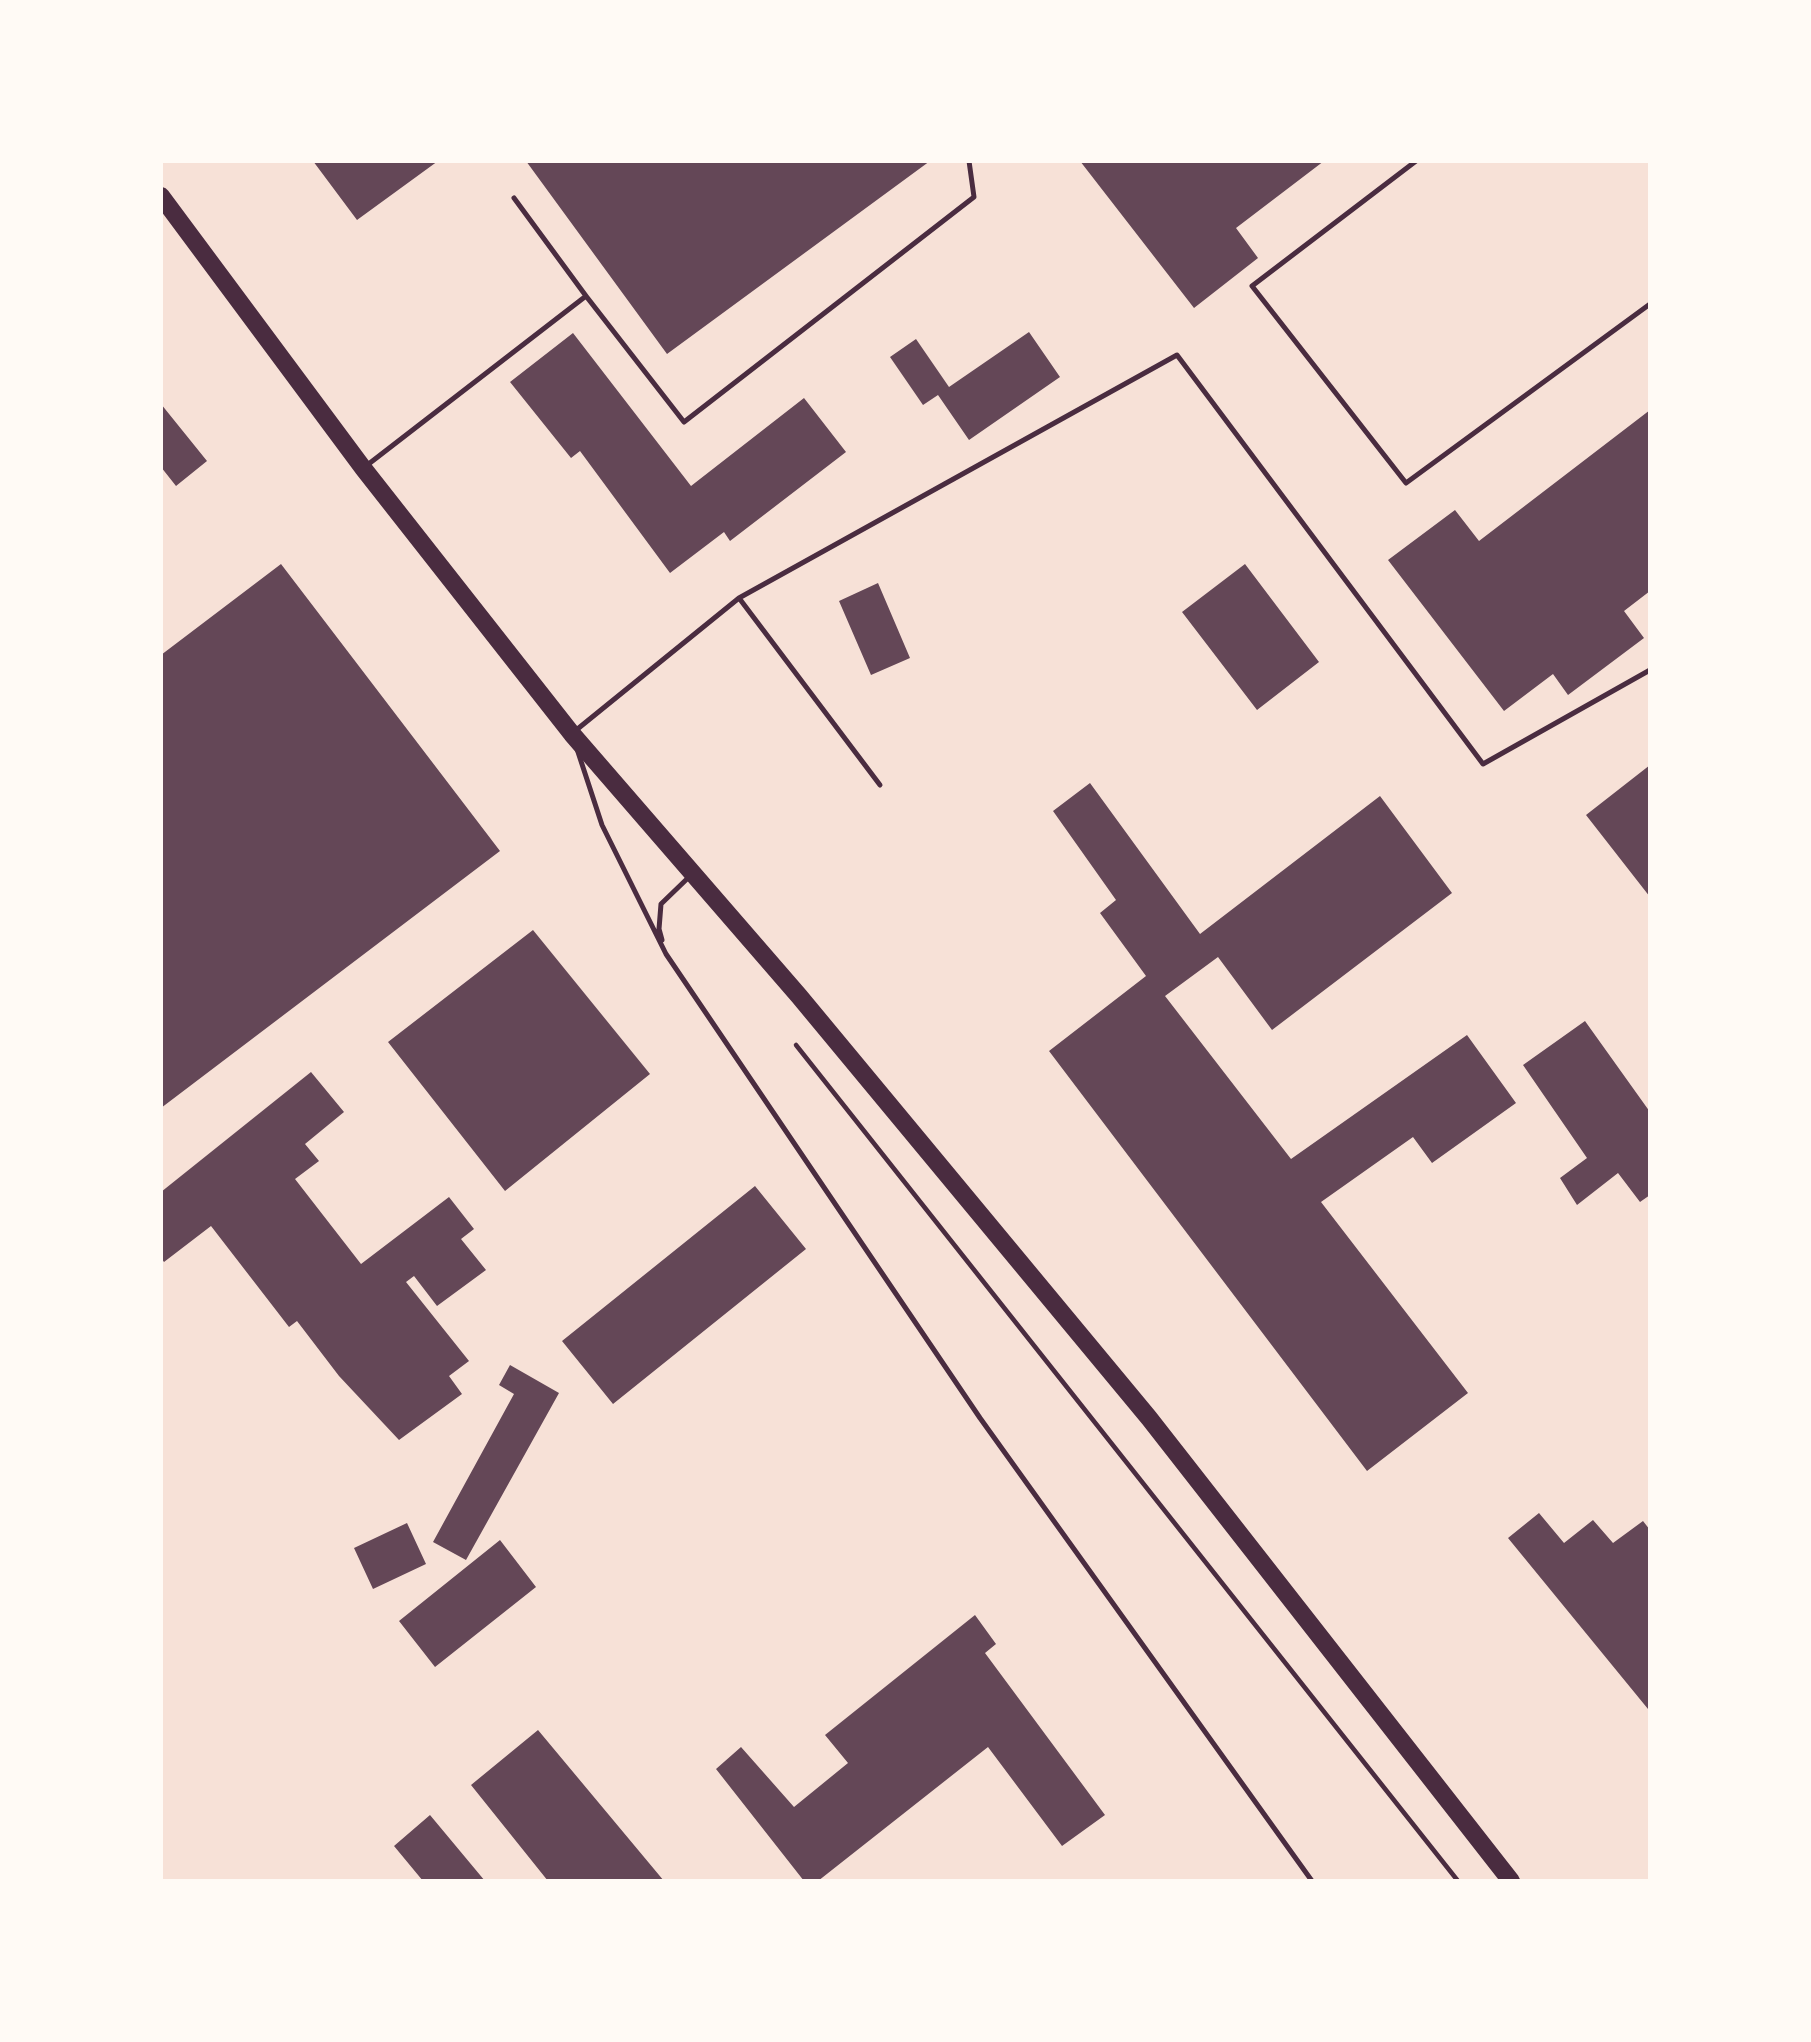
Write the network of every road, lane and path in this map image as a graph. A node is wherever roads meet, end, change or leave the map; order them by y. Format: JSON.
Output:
{"nodes":[{"id":1,"x":969,"y":161,"type":"edge"},
{"id":2,"x":1416,"y":161,"type":"edge"},
{"id":3,"x":161,"y":196,"type":"edge"},
{"id":4,"x":514,"y":198,"type":"dead end"},
{"id":5,"x":586,"y":296,"type":"junction"},
{"id":6,"x":1650,"y":303,"type":"edge"},
{"id":7,"x":363,"y":468,"type":"junction"},
{"id":8,"x":739,"y":598,"type":"junction"},
{"id":9,"x":1650,"y":670,"type":"edge"},
{"id":10,"x":572,"y":734,"type":"junction"},
{"id":11,"x":880,"y":785,"type":"dead end"},
{"id":12,"x":693,"y":873,"type":"junction"},
{"id":13,"x":666,"y":954,"type":"junction"},
{"id":14,"x":794,"y":1043,"type":"dead end"},
{"id":15,"x":1312,"y":1881,"type":"edge"},
{"id":16,"x":1458,"y":1881,"type":"edge"},
{"id":17,"x":1511,"y":1881,"type":"edge"}],
"edges":[{"from":1,"to":5,"type":"lane"},
{"from":2,"to":6,"type":"lane"},
{"from":3,"to":7,"type":"main road"},
{"from":4,"to":5,"type":"lane"},
{"from":5,"to":7,"type":"lane"},
{"from":7,"to":10,"type":"main road"},
{"from":8,"to":9,"type":"lane"},
{"from":8,"to":10,"type":"lane"},
{"from":8,"to":11,"type":"lane"},
{"from":10,"to":12,"type":"main road"},
{"from":10,"to":13,"type":"lane"},
{"from":12,"to":13,"type":"lane"},
{"from":12,"to":17,"type":"main road"},
{"from":13,"to":15,"type":"lane"},
{"from":14,"to":16,"type":"path"}]}
